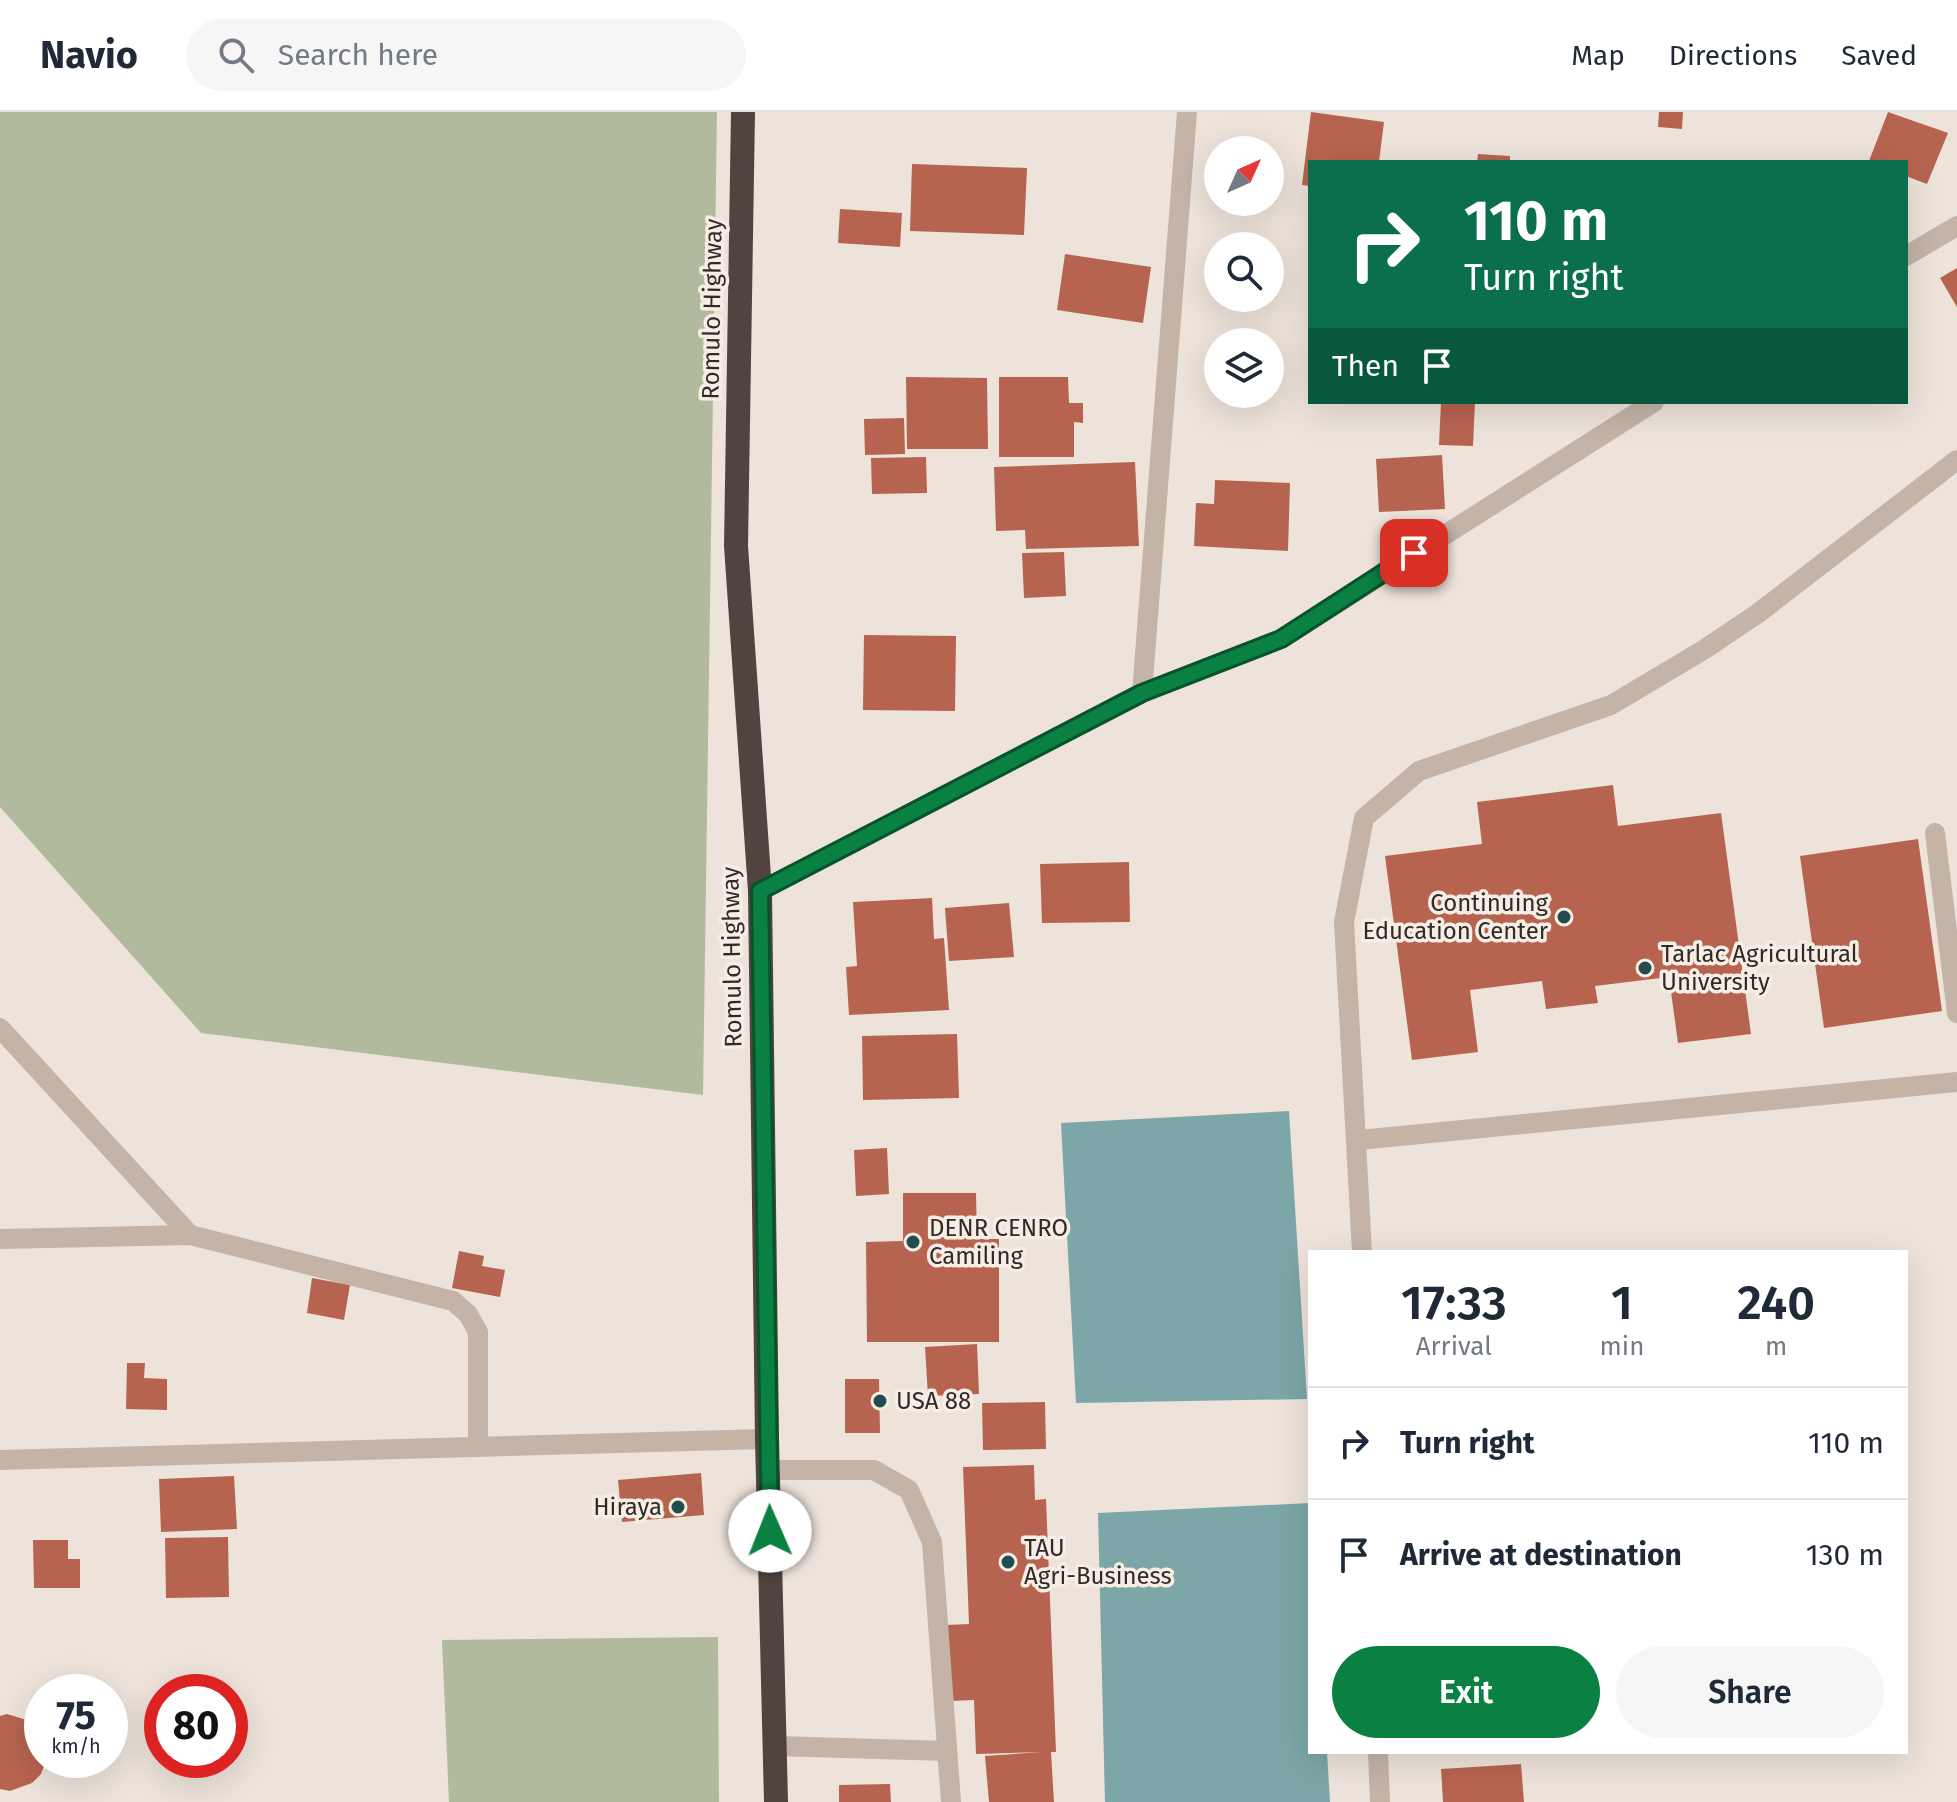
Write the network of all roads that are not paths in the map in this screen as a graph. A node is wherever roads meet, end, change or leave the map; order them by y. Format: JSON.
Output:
{"nodes":[{"id":1,"x":743,"y":112,"type":"edge"},
{"id":2,"x":1187,"y":112,"type":"edge"},
{"id":3,"x":1957,"y":226,"type":"edge"},
{"id":4,"x":1908,"y":255,"type":"edge"},
{"id":5,"x":1651,"y":404,"type":"edge"},
{"id":6,"x":1957,"y":460,"type":"edge"},
{"id":7,"x":1142,"y":693,"type":"junction"},
{"id":8,"x":1935,"y":833,"type":"dead end"},
{"id":9,"x":760,"y":891,"type":"junction"},
{"id":10,"x":1957,"y":1013,"type":"edge"},
{"id":11,"x":0,"y":1028,"type":"edge"},
{"id":12,"x":1957,"y":1082,"type":"edge"},
{"id":13,"x":1359,"y":1140,"type":"junction"},
{"id":14,"x":190,"y":1235,"type":"junction"},
{"id":15,"x":0,"y":1239,"type":"edge"},
{"id":16,"x":1362,"y":1250,"type":"edge"},
{"id":17,"x":767,"y":1439,"type":"junction"},
{"id":18,"x":478,"y":1447,"type":"junction"},
{"id":19,"x":0,"y":1460,"type":"edge"},
{"id":20,"x":768,"y":1470,"type":"junction"},
{"id":21,"x":775,"y":1746,"type":"junction"},
{"id":22,"x":947,"y":1751,"type":"junction"},
{"id":23,"x":1378,"y":1754,"type":"edge"},
{"id":24,"x":776,"y":1802,"type":"edge"},
{"id":25,"x":951,"y":1802,"type":"edge"},
{"id":26,"x":1380,"y":1802,"type":"edge"}],
"edges":[{"from":1,"to":9,"type":"highway","name":"Romulo Highway"},
{"from":2,"to":7,"type":"street"},
{"from":3,"to":4,"type":"street"},
{"from":5,"to":7,"type":"street"},
{"from":6,"to":13,"type":"street"},
{"from":7,"to":9,"type":"street"},
{"from":8,"to":10,"type":"street"},
{"from":9,"to":17,"type":"highway","name":"Romulo Highway"},
{"from":11,"to":14,"type":"street"},
{"from":12,"to":13,"type":"street"},
{"from":13,"to":16,"type":"street"},
{"from":14,"to":15,"type":"street"},
{"from":14,"to":18,"type":"street"},
{"from":17,"to":18,"type":"street"},
{"from":17,"to":20,"type":"highway","name":"Romulo Highway"},
{"from":18,"to":19,"type":"street"},
{"from":20,"to":21,"type":"highway","name":"Romulo Highway"},
{"from":20,"to":22,"type":"street"},
{"from":21,"to":22,"type":"street"},
{"from":21,"to":24,"type":"highway","name":"Romulo Highway"},
{"from":22,"to":25,"type":"street"},
{"from":23,"to":26,"type":"street"}]}
